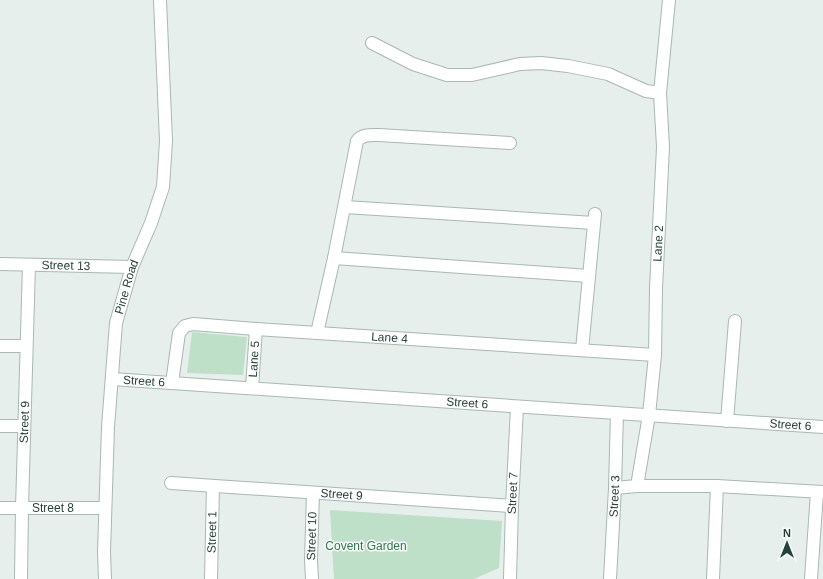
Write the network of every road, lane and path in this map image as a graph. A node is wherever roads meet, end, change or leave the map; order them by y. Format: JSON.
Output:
{"nodes":[{"id":1,"x":160,"y":0,"type":"edge"},
{"id":2,"x":669,"y":0,"type":"edge"},
{"id":3,"x":372,"y":43,"type":"dead end"},
{"id":4,"x":660,"y":93,"type":"junction"},
{"id":5,"x":510,"y":143,"type":"dead end"},
{"id":6,"x":345,"y":207,"type":"junction"},
{"id":7,"x":334,"y":258,"type":"junction"},
{"id":8,"x":0,"y":264,"type":"edge"},
{"id":9,"x":29,"y":265,"type":"junction"},
{"id":10,"x":132,"y":267,"type":"junction"},
{"id":11,"x":589,"y":276,"type":"junction"},
{"id":12,"x":735,"y":321,"type":"dead end"},
{"id":13,"x":256,"y":329,"type":"junction"},
{"id":14,"x":317,"y":333,"type":"junction"},
{"id":15,"x":0,"y":346,"type":"edge"},
{"id":16,"x":26,"y":346,"type":"junction"},
{"id":17,"x":582,"y":350,"type":"junction"},
{"id":18,"x":655,"y":355,"type":"junction"},
{"id":19,"x":112,"y":379,"type":"junction"},
{"id":20,"x":172,"y":383,"type":"junction"},
{"id":21,"x":252,"y":388,"type":"junction"},
{"id":22,"x":517,"y":406,"type":"junction"},
{"id":23,"x":617,"y":413,"type":"junction"},
{"id":24,"x":649,"y":415,"type":"junction"},
{"id":25,"x":727,"y":421,"type":"junction"},
{"id":26,"x":0,"y":426,"type":"edge"},
{"id":27,"x":24,"y":426,"type":"junction"},
{"id":28,"x":823,"y":427,"type":"edge"},
{"id":29,"x":171,"y":484,"type":"dead end"},
{"id":30,"x":213,"y":486,"type":"junction"},
{"id":31,"x":637,"y":486,"type":"junction"},
{"id":32,"x":717,"y":486,"type":"junction"},
{"id":33,"x":615,"y":488,"type":"junction"},
{"id":34,"x":820,"y":492,"type":"edge"},
{"id":35,"x":312,"y":493,"type":"junction"},
{"id":36,"x":512,"y":506,"type":"junction"},
{"id":37,"x":0,"y":508,"type":"edge"},
{"id":38,"x":22,"y":508,"type":"junction"},
{"id":39,"x":105,"y":508,"type":"junction"},
{"id":40,"x":21,"y":579,"type":"edge"},
{"id":41,"x":105,"y":579,"type":"edge"},
{"id":42,"x":212,"y":579,"type":"edge"},
{"id":43,"x":312,"y":579,"type":"edge"},
{"id":44,"x":509,"y":579,"type":"edge"},
{"id":45,"x":610,"y":579,"type":"edge"},
{"id":46,"x":713,"y":579,"type":"edge"},
{"id":47,"x":811,"y":579,"type":"edge"}],
"edges":[{"from":1,"to":10,"type":"street","name":"Pine Road"},
{"from":2,"to":4,"type":"street","name":"Lane 2"},
{"from":3,"to":4,"type":"street"},
{"from":4,"to":18,"type":"street","name":"Lane 2"},
{"from":5,"to":6,"type":"street"},
{"from":6,"to":7,"type":"street"},
{"from":6,"to":11,"type":"street"},
{"from":7,"to":11,"type":"street"},
{"from":7,"to":14,"type":"street"},
{"from":8,"to":9,"type":"street","name":"Street 13"},
{"from":9,"to":10,"type":"street","name":"Street 13"},
{"from":9,"to":16,"type":"street","name":"Street 9"},
{"from":10,"to":19,"type":"street","name":"Pine Road"},
{"from":11,"to":17,"type":"street"},
{"from":12,"to":25,"type":"street"},
{"from":13,"to":14,"type":"street","name":"Lane 4"},
{"from":13,"to":20,"type":"street","name":"Lane 4"},
{"from":13,"to":21,"type":"street","name":"Lane 5"},
{"from":14,"to":17,"type":"street","name":"Lane 4"},
{"from":15,"to":16,"type":"street"},
{"from":16,"to":27,"type":"street","name":"Street 9"},
{"from":17,"to":18,"type":"street","name":"Lane 4"},
{"from":18,"to":24,"type":"street","name":"Lane 2"},
{"from":19,"to":20,"type":"street","name":"Street 6"},
{"from":19,"to":39,"type":"street","name":"Pine Road"},
{"from":20,"to":21,"type":"street","name":"Street 6"},
{"from":21,"to":22,"type":"street","name":"Street 6"},
{"from":22,"to":23,"type":"street","name":"Street 6"},
{"from":22,"to":36,"type":"street","name":"Street 7"},
{"from":23,"to":24,"type":"street","name":"Street 6"},
{"from":23,"to":33,"type":"street","name":"Street 3"},
{"from":24,"to":25,"type":"street","name":"Street 6"},
{"from":24,"to":31,"type":"street","name":"Lane 2"},
{"from":25,"to":28,"type":"street","name":"Street 6"},
{"from":26,"to":27,"type":"street"},
{"from":27,"to":38,"type":"street","name":"Street 9"},
{"from":29,"to":30,"type":"street","name":"Street 9"},
{"from":30,"to":35,"type":"street","name":"Street 9"},
{"from":30,"to":42,"type":"street","name":"Street 1"},
{"from":31,"to":32,"type":"street"},
{"from":31,"to":33,"type":"street"},
{"from":32,"to":34,"type":"street"},
{"from":32,"to":46,"type":"street"},
{"from":33,"to":45,"type":"street","name":"Street 3"},
{"from":34,"to":47,"type":"street"},
{"from":35,"to":36,"type":"street","name":"Street 9"},
{"from":35,"to":43,"type":"street","name":"Street 10"},
{"from":36,"to":44,"type":"street","name":"Street 7"},
{"from":37,"to":38,"type":"street","name":"Street 8"},
{"from":38,"to":39,"type":"street","name":"Street 8"},
{"from":38,"to":40,"type":"street","name":"Street 9"},
{"from":39,"to":41,"type":"street","name":"Pine Road"}]}
